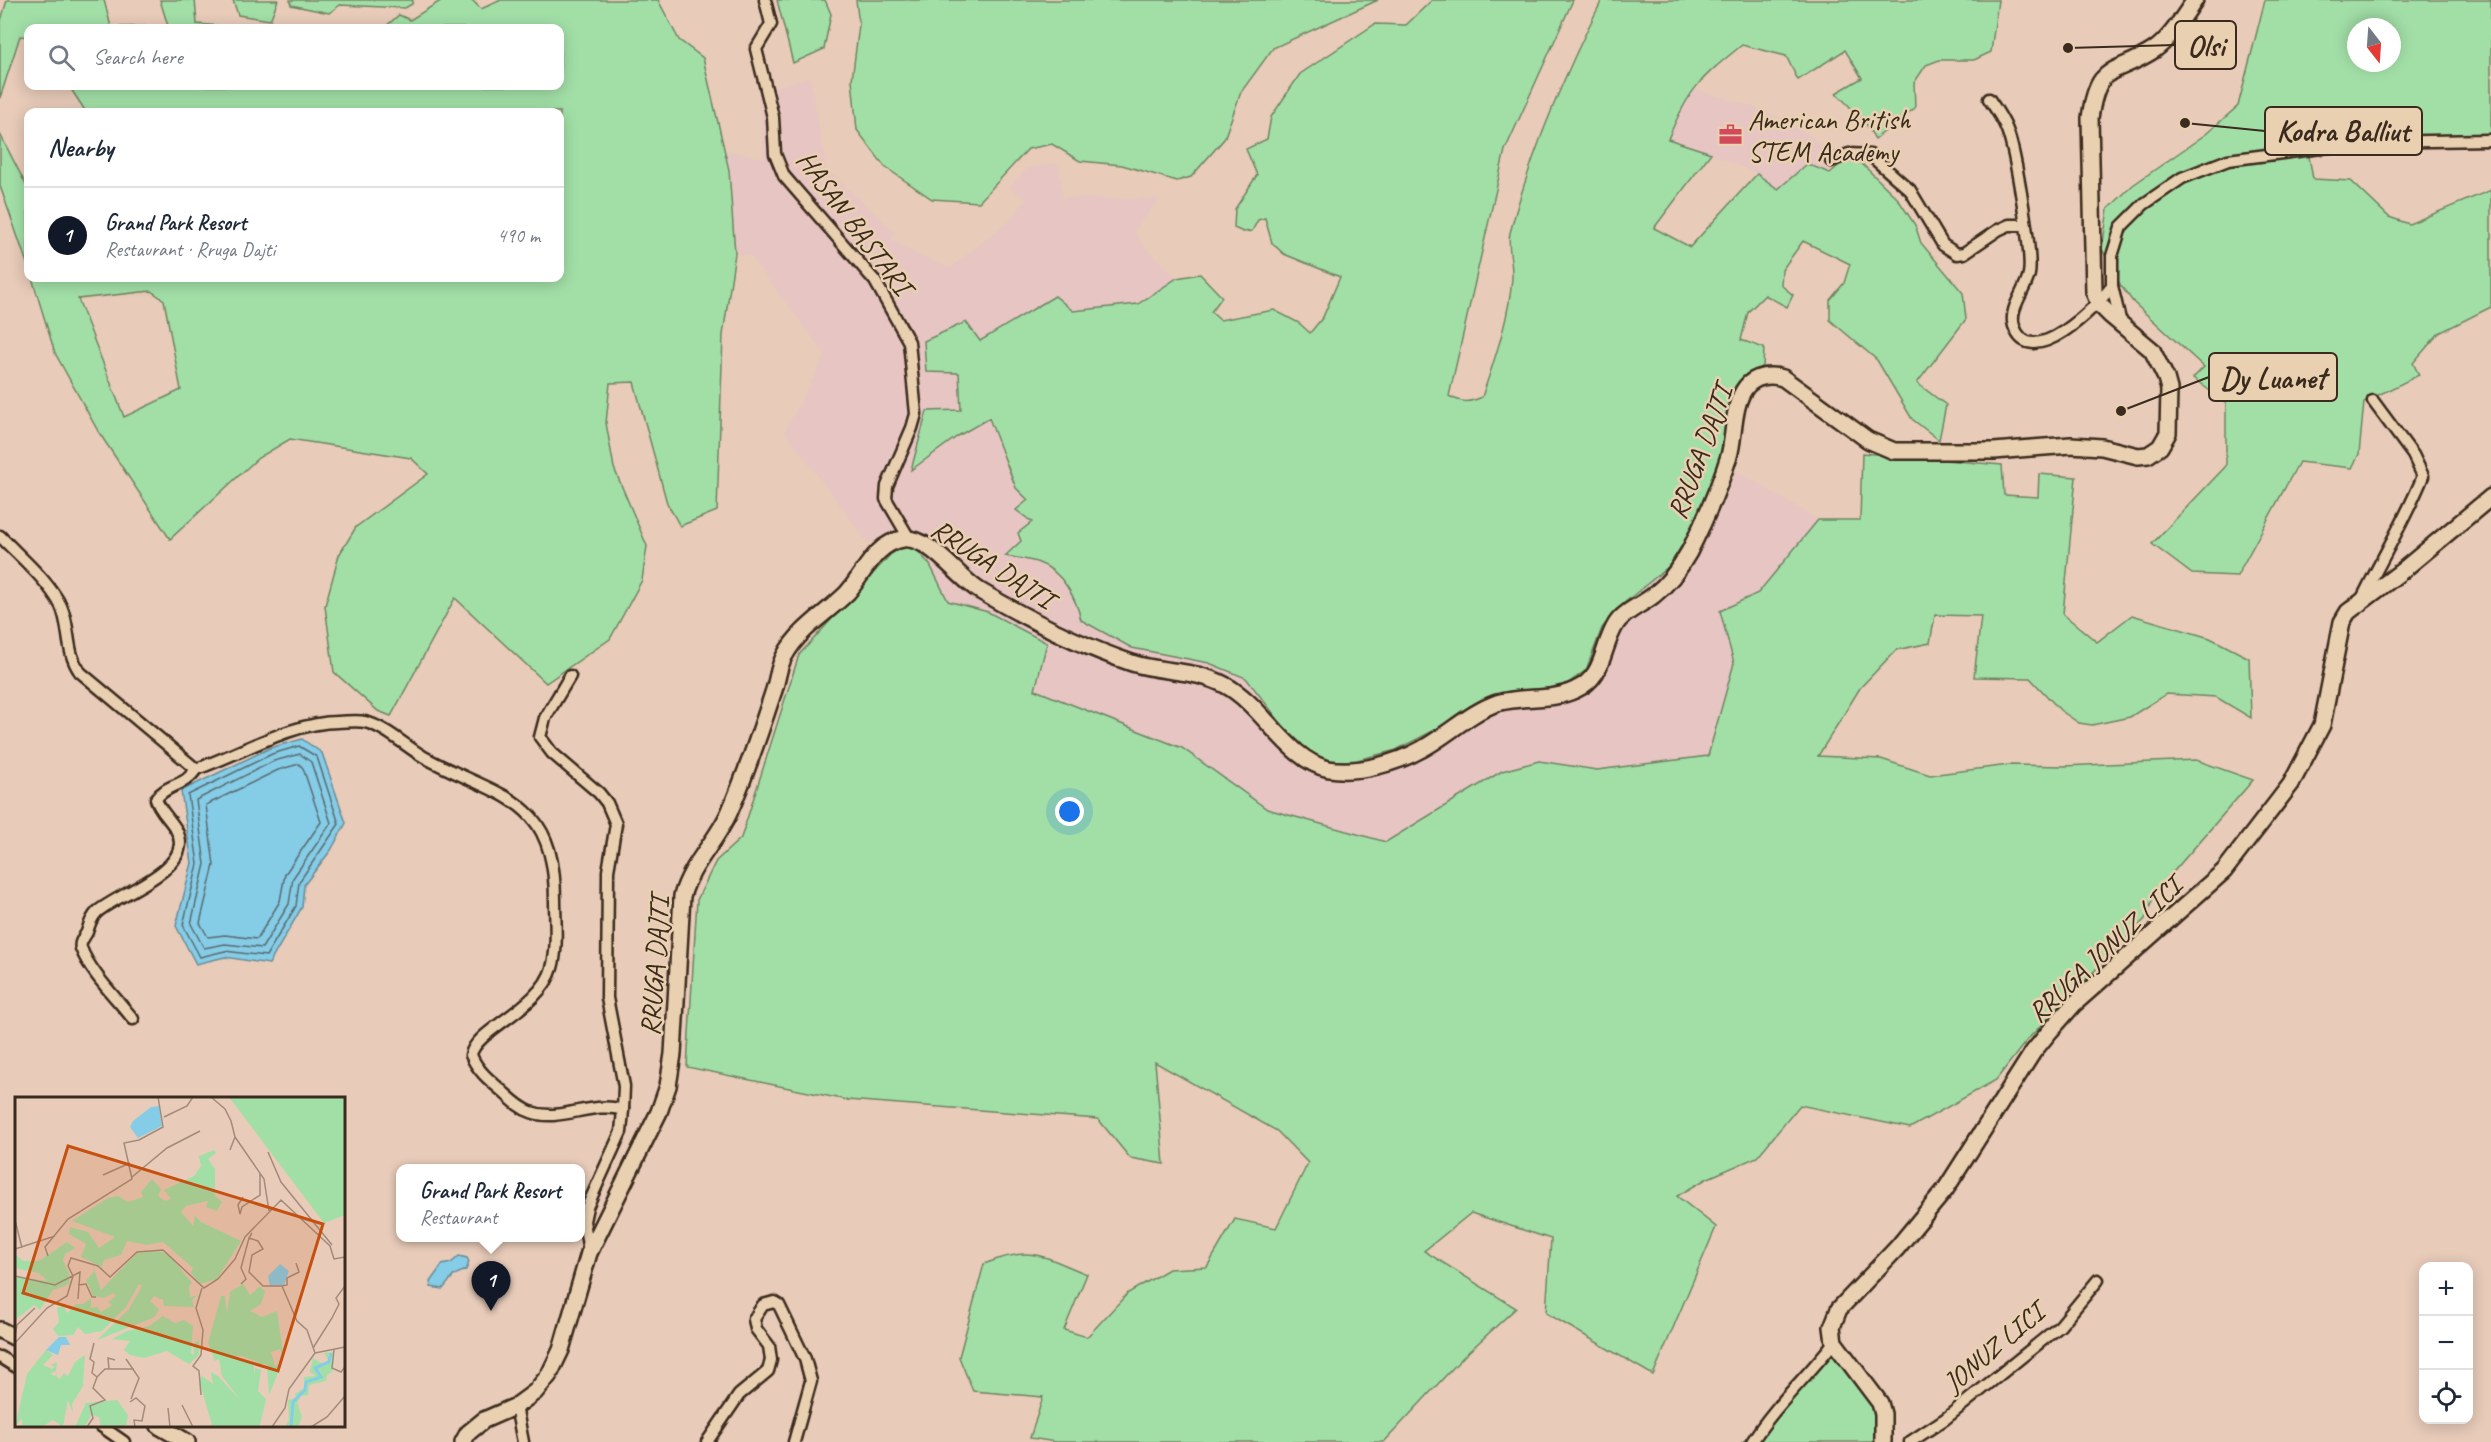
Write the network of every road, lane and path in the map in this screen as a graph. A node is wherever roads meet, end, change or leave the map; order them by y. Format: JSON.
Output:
{"nodes":[{"id":1,"x":765,"y":0,"type":"edge"},
{"id":2,"x":2195,"y":0,"type":"edge"},
{"id":3,"x":1989,"y":99,"type":"dead end"},
{"id":4,"x":2491,"y":140,"type":"edge"},
{"id":5,"x":1831,"y":161,"type":"dead end"},
{"id":6,"x":2024,"y":225,"type":"junction"},
{"id":7,"x":2112,"y":286,"type":"junction"},
{"id":8,"x":2099,"y":304,"type":"junction"},
{"id":9,"x":2121,"y":324,"type":"junction"},
{"id":10,"x":2373,"y":401,"type":"dead end"},
{"id":11,"x":2491,"y":497,"type":"edge"},
{"id":12,"x":0,"y":536,"type":"edge"},
{"id":13,"x":909,"y":538,"type":"junction"},
{"id":14,"x":2361,"y":601,"type":"junction"},
{"id":15,"x":570,"y":676,"type":"dead end"},
{"id":16,"x":196,"y":769,"type":"junction"},
{"id":17,"x":133,"y":1019,"type":"dead end"},
{"id":18,"x":623,"y":1110,"type":"junction"},
{"id":19,"x":589,"y":1253,"type":"junction"},
{"id":20,"x":2098,"y":1280,"type":"dead end"},
{"id":21,"x":0,"y":1330,"type":"edge"},
{"id":22,"x":15,"y":1338,"type":"edge"},
{"id":23,"x":1834,"y":1342,"type":"junction"},
{"id":24,"x":0,"y":1357,"type":"edge"},
{"id":25,"x":15,"y":1366,"type":"edge"},
{"id":26,"x":516,"y":1406,"type":"junction"},
{"id":27,"x":104,"y":1427,"type":"edge"},
{"id":28,"x":162,"y":1427,"type":"edge"},
{"id":29,"x":124,"y":1442,"type":"edge"},
{"id":30,"x":187,"y":1442,"type":"edge"},
{"id":31,"x":463,"y":1442,"type":"edge"},
{"id":32,"x":523,"y":1442,"type":"edge"},
{"id":33,"x":707,"y":1442,"type":"edge"},
{"id":34,"x":794,"y":1442,"type":"edge"},
{"id":35,"x":1752,"y":1442,"type":"edge"},
{"id":36,"x":1883,"y":1442,"type":"edge"},
{"id":37,"x":1911,"y":1442,"type":"edge"}],
"edges":[{"from":1,"to":13,"type":"street","name":"HASAN BASTARI"},
{"from":2,"to":8,"type":"main road"},
{"from":3,"to":6,"type":"street"},
{"from":4,"to":7,"type":"street"},
{"from":5,"to":6,"type":"street"},
{"from":6,"to":8,"type":"street"},
{"from":7,"to":8,"type":"street"},
{"from":7,"to":9,"type":"street"},
{"from":8,"to":9,"type":"main road","name":"RRUGA DAJTI"},
{"from":9,"to":13,"type":"main road","name":"RRUGA DAJTI"},
{"from":10,"to":14,"type":"street"},
{"from":11,"to":14,"type":"main road","name":"RRUGA JONUZ LICI"},
{"from":12,"to":16,"type":"street"},
{"from":13,"to":19,"type":"main road","name":"RRUGA DAJTI"},
{"from":14,"to":23,"type":"main road","name":"RRUGA JONUZ LICI"},
{"from":15,"to":18,"type":"street"},
{"from":16,"to":17,"type":"street"},
{"from":16,"to":18,"type":"street"},
{"from":18,"to":19,"type":"street"},
{"from":19,"to":26,"type":"main road","name":"RRUGA DAJTI"},
{"from":20,"to":37,"type":"street","name":"JONUZ LICI"},
{"from":21,"to":22,"type":"main road"},
{"from":23,"to":35,"type":"street"},
{"from":23,"to":36,"type":"main road"},
{"from":24,"to":25,"type":"street"},
{"from":26,"to":31,"type":"main road","name":"RRUGA DAJTI"},
{"from":26,"to":32,"type":"street"},
{"from":27,"to":29,"type":"street"},
{"from":28,"to":30,"type":"main road"},
{"from":33,"to":34,"type":"street"}]}
